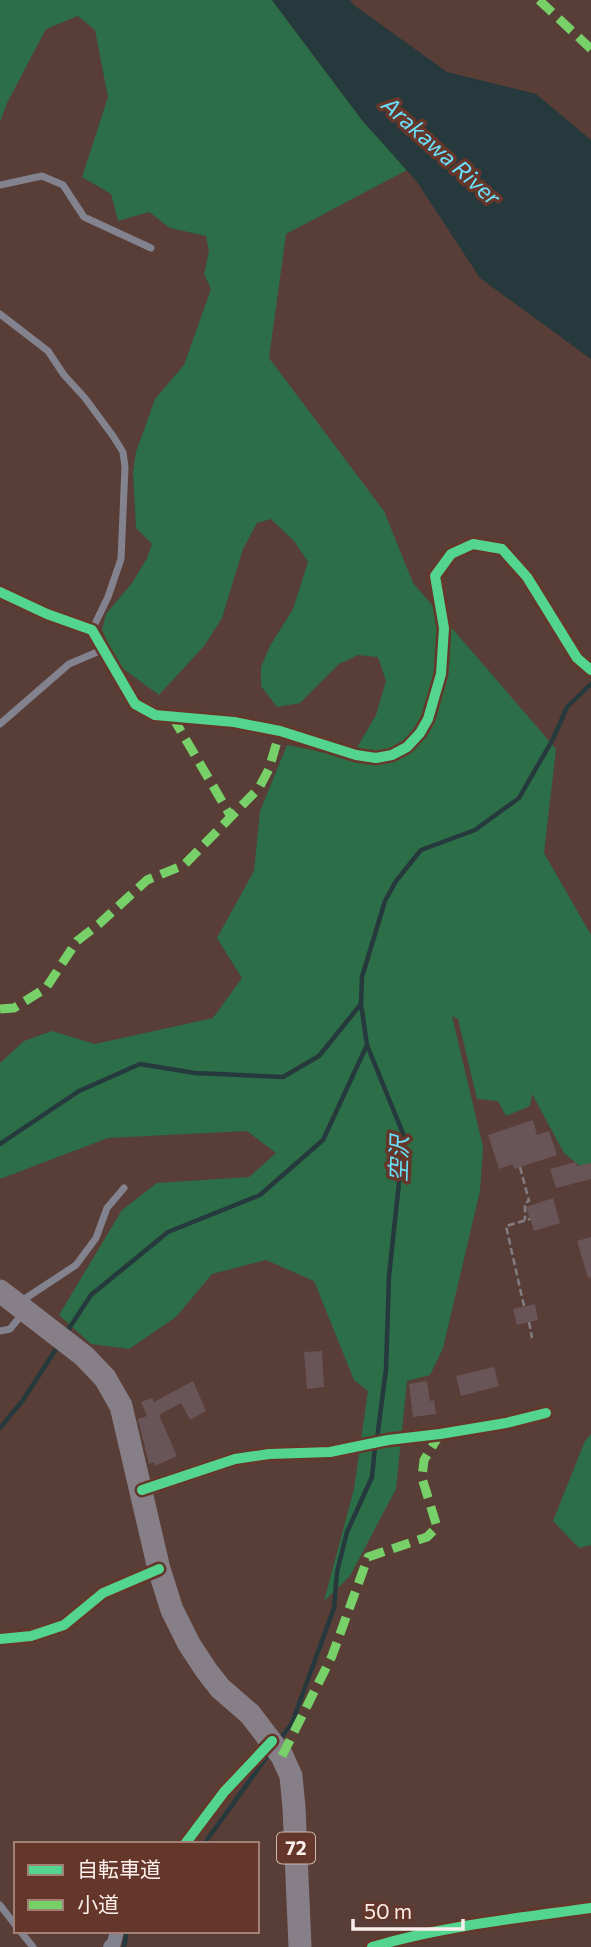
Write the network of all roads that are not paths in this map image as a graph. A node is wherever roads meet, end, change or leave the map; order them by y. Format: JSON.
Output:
{"nodes":[{"id":1,"x":0,"y":185,"type":"edge"},
{"id":2,"x":150,"y":248,"type":"dead end"},
{"id":3,"x":0,"y":314,"type":"edge"},
{"id":4,"x":0,"y":592,"type":"edge"},
{"id":5,"x":92,"y":630,"type":"junction"},
{"id":6,"x":102,"y":650,"type":"junction"},
{"id":7,"x":591,"y":670,"type":"edge"},
{"id":8,"x":0,"y":724,"type":"edge"},
{"id":9,"x":124,"y":1188,"type":"dead end"},
{"id":10,"x":14,"y":1302,"type":"edge"},
{"id":11,"x":0,"y":1331,"type":"edge"},
{"id":12,"x":546,"y":1413,"type":"dead end"},
{"id":13,"x":142,"y":1490,"type":"junction"},
{"id":14,"x":159,"y":1569,"type":"junction"},
{"id":15,"x":0,"y":1639,"type":"edge"},
{"id":16,"x":275,"y":1745,"type":"junction"},
{"id":17,"x":187,"y":1842,"type":"edge"},
{"id":18,"x":0,"y":1905,"type":"edge"},
{"id":19,"x":591,"y":1908,"type":"edge"},
{"id":20,"x":14,"y":1923,"type":"edge"},
{"id":21,"x":22,"y":1933,"type":"edge"},
{"id":22,"x":33,"y":1947,"type":"edge"},
{"id":23,"x":300,"y":1947,"type":"edge"},
{"id":24,"x":372,"y":1947,"type":"edge"}],
"edges":[{"from":1,"to":2,"type":"lane"},
{"from":3,"to":5,"type":"lane"},
{"from":4,"to":5,"type":"street"},
{"from":5,"to":6,"type":"street"},
{"from":6,"to":7,"type":"street"},
{"from":6,"to":8,"type":"lane"},
{"from":9,"to":10,"type":"lane"},
{"from":10,"to":11,"type":"lane"},
{"from":10,"to":13,"type":"main road","number":"72"},
{"from":12,"to":13,"type":"street"},
{"from":13,"to":14,"type":"main road","number":"72"},
{"from":14,"to":15,"type":"street"},
{"from":14,"to":16,"type":"main road","number":"72"},
{"from":16,"to":17,"type":"street"},
{"from":16,"to":23,"type":"main road","number":"72"},
{"from":18,"to":20,"type":"lane"},
{"from":19,"to":24,"type":"street"},
{"from":21,"to":22,"type":"lane"}]}
